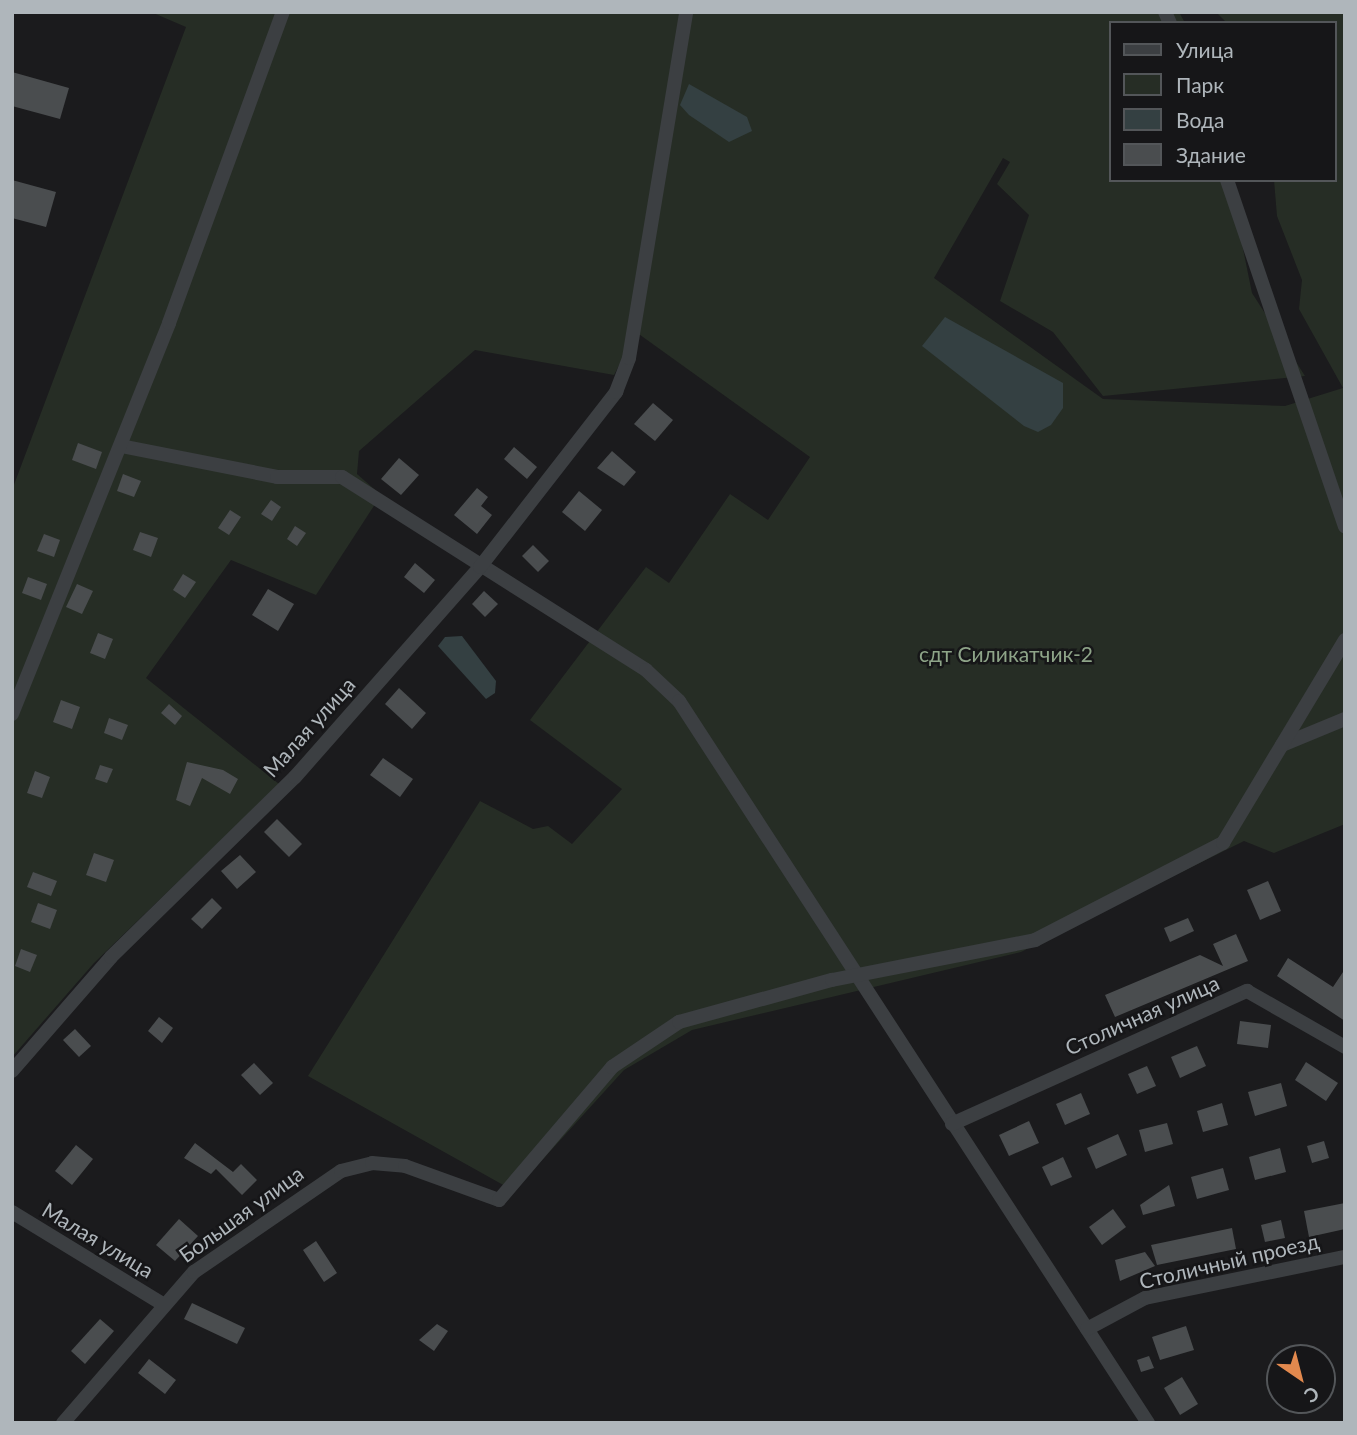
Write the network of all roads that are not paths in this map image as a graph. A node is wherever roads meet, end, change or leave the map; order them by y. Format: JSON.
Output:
{"nodes":[{"id":1,"x":283,"y":12,"type":"edge"},
{"id":2,"x":686,"y":12,"type":"edge"},
{"id":3,"x":1228,"y":182,"type":"edge"},
{"id":4,"x":121,"y":446,"type":"junction"},
{"id":5,"x":1345,"y":526,"type":"edge"},
{"id":6,"x":480,"y":567,"type":"junction"},
{"id":7,"x":1345,"y":640,"type":"edge"},
{"id":8,"x":12,"y":714,"type":"edge"},
{"id":9,"x":1345,"y":719,"type":"edge"},
{"id":10,"x":1282,"y":745,"type":"junction"},
{"id":11,"x":855,"y":976,"type":"junction"},
{"id":12,"x":1345,"y":1046,"type":"edge"},
{"id":13,"x":12,"y":1071,"type":"edge"},
{"id":14,"x":952,"y":1124,"type":"junction"},
{"id":15,"x":12,"y":1212,"type":"edge"},
{"id":16,"x":1345,"y":1257,"type":"edge"},
{"id":17,"x":161,"y":1303,"type":"junction"},
{"id":18,"x":1087,"y":1329,"type":"junction"},
{"id":19,"x":63,"y":1423,"type":"edge"},
{"id":20,"x":1149,"y":1423,"type":"edge"}],
"edges":[{"from":1,"to":4,"type":"street"},
{"from":2,"to":6,"type":"street","name":"Малая улица"},
{"from":3,"to":5,"type":"street"},
{"from":4,"to":6,"type":"street"},
{"from":4,"to":8,"type":"street"},
{"from":6,"to":11,"type":"street"},
{"from":6,"to":13,"type":"street","name":"Малая улица"},
{"from":7,"to":10,"type":"street"},
{"from":9,"to":10,"type":"street"},
{"from":10,"to":11,"type":"street"},
{"from":11,"to":14,"type":"street"},
{"from":11,"to":17,"type":"street","name":"Большая улица"},
{"from":12,"to":14,"type":"street","name":"Столичная улица"},
{"from":14,"to":18,"type":"street"},
{"from":15,"to":17,"type":"street","name":"Малая улица"},
{"from":16,"to":18,"type":"street","name":"Столичный проезд"},
{"from":17,"to":19,"type":"street","name":"Большая улица"},
{"from":18,"to":20,"type":"street"}]}
